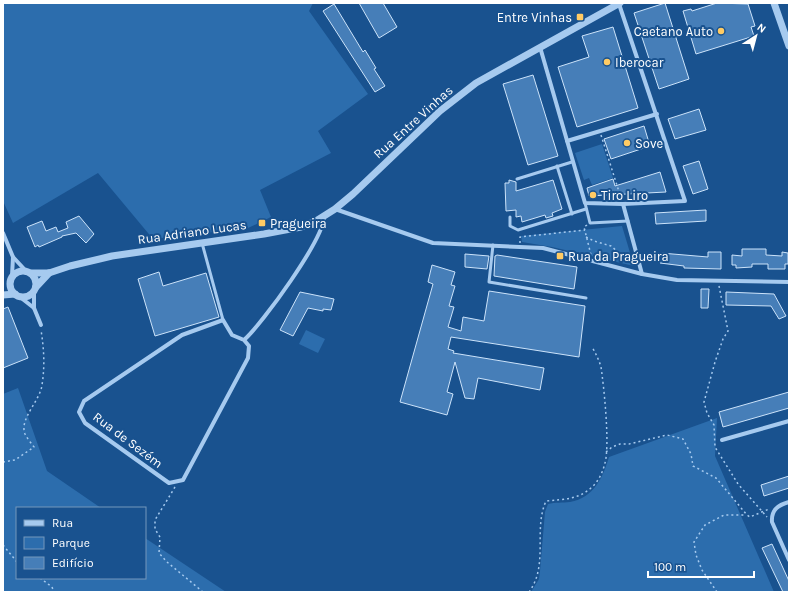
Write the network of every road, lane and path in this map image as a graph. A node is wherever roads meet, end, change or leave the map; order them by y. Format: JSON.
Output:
{"nodes":[{"id":1,"x":619,"y":3,"type":"edge"},
{"id":2,"x":774,"y":3,"type":"edge"},
{"id":3,"x":789,"y":46,"type":"edge"},
{"id":4,"x":540,"y":47,"type":"junction"},
{"id":5,"x":657,"y":114,"type":"junction"},
{"id":6,"x":600,"y":131,"type":"junction"},
{"id":7,"x":567,"y":141,"type":"junction"},
{"id":8,"x":572,"y":162,"type":"junction"},
{"id":9,"x":557,"y":166,"type":"junction"},
{"id":10,"x":517,"y":179,"type":"dead end"},
{"id":11,"x":585,"y":203,"type":"junction"},
{"id":12,"x":623,"y":204,"type":"junction"},
{"id":13,"x":335,"y":209,"type":"junction"},
{"id":14,"x":586,"y":209,"type":"junction"},
{"id":15,"x":572,"y":214,"type":"junction"},
{"id":16,"x":324,"y":217,"type":"junction"},
{"id":17,"x":510,"y":217,"type":"dead end"},
{"id":18,"x":628,"y":221,"type":"junction"},
{"id":19,"x":590,"y":223,"type":"junction"},
{"id":20,"x":585,"y":230,"type":"junction"},
{"id":21,"x":3,"y":233,"type":"edge"},
{"id":22,"x":586,"y":236,"type":"junction"},
{"id":23,"x":202,"y":243,"type":"junction"},
{"id":24,"x":493,"y":245,"type":"junction"},
{"id":25,"x":519,"y":247,"type":"junction"},
{"id":26,"x":12,"y":257,"type":"junction"},
{"id":27,"x":592,"y":261,"type":"junction"},
{"id":28,"x":641,"y":264,"type":"junction"},
{"id":29,"x":28,"y":272,"type":"junction"},
{"id":30,"x":49,"y":273,"type":"junction"},
{"id":31,"x":642,"y":274,"type":"junction"},
{"id":32,"x":11,"y":278,"type":"junction"},
{"id":33,"x":717,"y":281,"type":"junction"},
{"id":34,"x":789,"y":282,"type":"edge"},
{"id":35,"x":3,"y":286,"type":"edge"},
{"id":36,"x":35,"y":289,"type":"junction"},
{"id":37,"x":3,"y":295,"type":"edge"},
{"id":38,"x":17,"y":295,"type":"junction"},
{"id":39,"x":586,"y":298,"type":"dead end"},
{"id":40,"x":34,"y":308,"type":"junction"},
{"id":41,"x":223,"y":320,"type":"junction"},
{"id":42,"x":41,"y":325,"type":"joint"},
{"id":43,"x":244,"y":340,"type":"junction"},
{"id":44,"x":592,"y":347,"type":"dead end"},
{"id":45,"x":789,"y":420,"type":"edge"},
{"id":46,"x":722,"y":440,"type":"dead end"},
{"id":47,"x":606,"y":452,"type":"junction"},
{"id":48,"x":3,"y":462,"type":"edge"},
{"id":49,"x":176,"y":481,"type":"junction"},
{"id":50,"x":789,"y":502,"type":"edge"},
{"id":51,"x":782,"y":504,"type":"junction"},
{"id":52,"x":764,"y":512,"type":"junction"},
{"id":53,"x":746,"y":515,"type":"junction"},
{"id":54,"x":772,"y":522,"type":"junction"},
{"id":55,"x":3,"y":545,"type":"edge"},
{"id":56,"x":789,"y":560,"type":"edge"},
{"id":57,"x":16,"y":561,"type":"edge"},
{"id":58,"x":41,"y":579,"type":"edge"},
{"id":59,"x":54,"y":592,"type":"edge"},
{"id":60,"x":203,"y":592,"type":"edge"},
{"id":61,"x":529,"y":592,"type":"edge"},
{"id":62,"x":717,"y":592,"type":"edge"}],
"edges":[{"from":1,"to":4,"type":"street","name":"Rua Entre Vinhas"},
{"from":1,"to":5,"type":"street"},
{"from":2,"to":3,"type":"street"},
{"from":4,"to":7,"type":"street"},
{"from":4,"to":13,"type":"street","name":"Rua Entre Vinhas"},
{"from":5,"to":6,"type":"street"},
{"from":5,"to":12,"type":"street"},
{"from":6,"to":7,"type":"street"},
{"from":6,"to":12,"type":"path"},
{"from":7,"to":8,"type":"street"},
{"from":8,"to":9,"type":"lane"},
{"from":8,"to":11,"type":"street"},
{"from":9,"to":10,"type":"lane"},
{"from":9,"to":15,"type":"lane"},
{"from":11,"to":12,"type":"street"},
{"from":11,"to":14,"type":"lane"},
{"from":12,"to":18,"type":"street"},
{"from":13,"to":16,"type":"street","name":"Rua Adriano Lucas"},
{"from":13,"to":24,"type":"street"},
{"from":14,"to":15,"type":"lane"},
{"from":14,"to":19,"type":"lane"},
{"from":15,"to":17,"type":"lane"},
{"from":16,"to":23,"type":"street","name":"Rua Adriano Lucas"},
{"from":16,"to":43,"type":"street"},
{"from":18,"to":19,"type":"lane"},
{"from":18,"to":28,"type":"street"},
{"from":19,"to":20,"type":"path"},
{"from":20,"to":22,"type":"path"},
{"from":20,"to":25,"type":"path"},
{"from":21,"to":26,"type":"street"},
{"from":22,"to":27,"type":"path"},
{"from":22,"to":28,"type":"path"},
{"from":23,"to":30,"type":"street","name":"Rua Adriano Lucas"},
{"from":23,"to":41,"type":"lane"},
{"from":24,"to":25,"type":"street"},
{"from":24,"to":39,"type":"lane"},
{"from":25,"to":27,"type":"street"},
{"from":26,"to":29,"type":"street"},
{"from":26,"to":32,"type":"street"},
{"from":27,"to":31,"type":"street"},
{"from":28,"to":31,"type":"street"},
{"from":29,"to":30,"type":"street","name":"Rua Adriano Lucas"},
{"from":29,"to":32,"type":"street"},
{"from":29,"to":36,"type":"street"},
{"from":30,"to":36,"type":"street","name":"Rua Adriano Lucas"},
{"from":31,"to":33,"type":"street"},
{"from":32,"to":35,"type":"street"},
{"from":32,"to":38,"type":"street"},
{"from":33,"to":34,"type":"street"},
{"from":33,"to":52,"type":"path"},
{"from":36,"to":38,"type":"street"},
{"from":36,"to":40,"type":"street"},
{"from":37,"to":38,"type":"street"},
{"from":38,"to":40,"type":"street"},
{"from":40,"to":42,"type":"street"},
{"from":41,"to":43,"type":"street"},
{"from":41,"to":49,"type":"street","name":"Rua de Sezém"},
{"from":42,"to":48,"type":"path"},
{"from":43,"to":49,"type":"street"},
{"from":44,"to":47,"type":"path"},
{"from":45,"to":46,"type":"street"},
{"from":47,"to":53,"type":"path"},
{"from":47,"to":61,"type":"path"},
{"from":49,"to":60,"type":"path"},
{"from":50,"to":51,"type":"street"},
{"from":51,"to":52,"type":"path"},
{"from":51,"to":54,"type":"street"},
{"from":52,"to":53,"type":"path"},
{"from":52,"to":54,"type":"path"},
{"from":53,"to":62,"type":"path"},
{"from":54,"to":56,"type":"street"},
{"from":55,"to":57,"type":"path"},
{"from":58,"to":59,"type":"path"}]}
